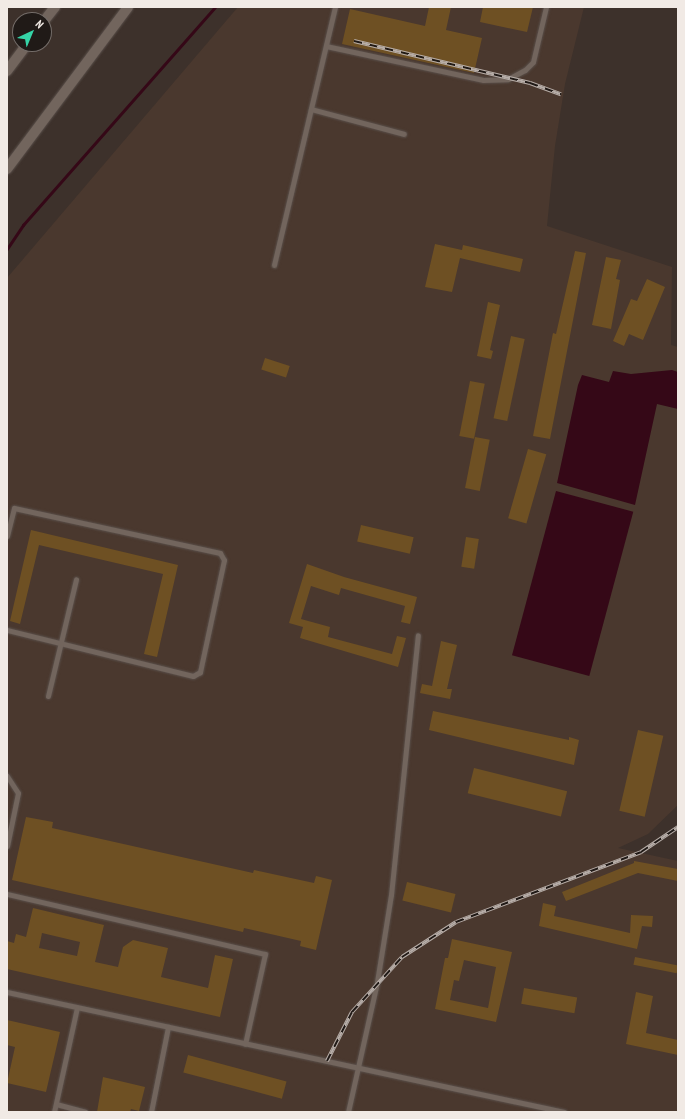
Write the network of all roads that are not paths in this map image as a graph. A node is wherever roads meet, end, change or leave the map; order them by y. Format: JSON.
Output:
{"nodes":[{"id":1,"x":128,"y":7,"type":"edge"},
{"id":2,"x":336,"y":7,"type":"edge"},
{"id":3,"x":546,"y":7,"type":"edge"},
{"id":4,"x":326,"y":46,"type":"junction"},
{"id":5,"x":21,"y":52,"type":"edge"},
{"id":6,"x":7,"y":71,"type":"edge"},
{"id":7,"x":311,"y":109,"type":"junction"},
{"id":8,"x":404,"y":134,"type":"dead end"},
{"id":9,"x":7,"y":169,"type":"edge"},
{"id":10,"x":274,"y":265,"type":"dead end"},
{"id":11,"x":7,"y":536,"type":"edge"},
{"id":12,"x":76,"y":579,"type":"dead end"},
{"id":13,"x":7,"y":630,"type":"edge"},
{"id":14,"x":418,"y":635,"type":"dead end"},
{"id":15,"x":60,"y":644,"type":"junction"},
{"id":16,"x":48,"y":696,"type":"dead end"},
{"id":17,"x":7,"y":776,"type":"edge"},
{"id":18,"x":7,"y":846,"type":"edge"},
{"id":19,"x":7,"y":894,"type":"edge"},
{"id":20,"x":7,"y":992,"type":"edge"},
{"id":21,"x":77,"y":1007,"type":"junction"},
{"id":22,"x":168,"y":1027,"type":"junction"},
{"id":23,"x":245,"y":1044,"type":"junction"},
{"id":24,"x":358,"y":1068,"type":"junction"},
{"id":25,"x":56,"y":1104,"type":"junction"},
{"id":26,"x":54,"y":1112,"type":"edge"},
{"id":27,"x":85,"y":1112,"type":"edge"},
{"id":28,"x":151,"y":1112,"type":"edge"},
{"id":29,"x":348,"y":1112,"type":"edge"},
{"id":30,"x":564,"y":1112,"type":"edge"}],
"edges":[{"from":1,"to":9,"type":"street"},
{"from":2,"to":4,"type":"lane"},
{"from":3,"to":4,"type":"lane"},
{"from":4,"to":7,"type":"lane"},
{"from":5,"to":6,"type":"street"},
{"from":7,"to":8,"type":"lane"},
{"from":7,"to":10,"type":"lane"},
{"from":11,"to":15,"type":"lane"},
{"from":12,"to":15,"type":"lane"},
{"from":13,"to":15,"type":"lane"},
{"from":14,"to":24,"type":"lane"},
{"from":15,"to":16,"type":"lane"},
{"from":17,"to":18,"type":"lane"},
{"from":19,"to":23,"type":"lane"},
{"from":20,"to":21,"type":"lane"},
{"from":21,"to":22,"type":"lane"},
{"from":21,"to":25,"type":"lane"},
{"from":22,"to":23,"type":"lane"},
{"from":22,"to":28,"type":"lane"},
{"from":23,"to":24,"type":"lane"},
{"from":24,"to":29,"type":"lane"},
{"from":24,"to":30,"type":"lane"},
{"from":25,"to":26,"type":"lane"},
{"from":25,"to":27,"type":"lane"}]}
